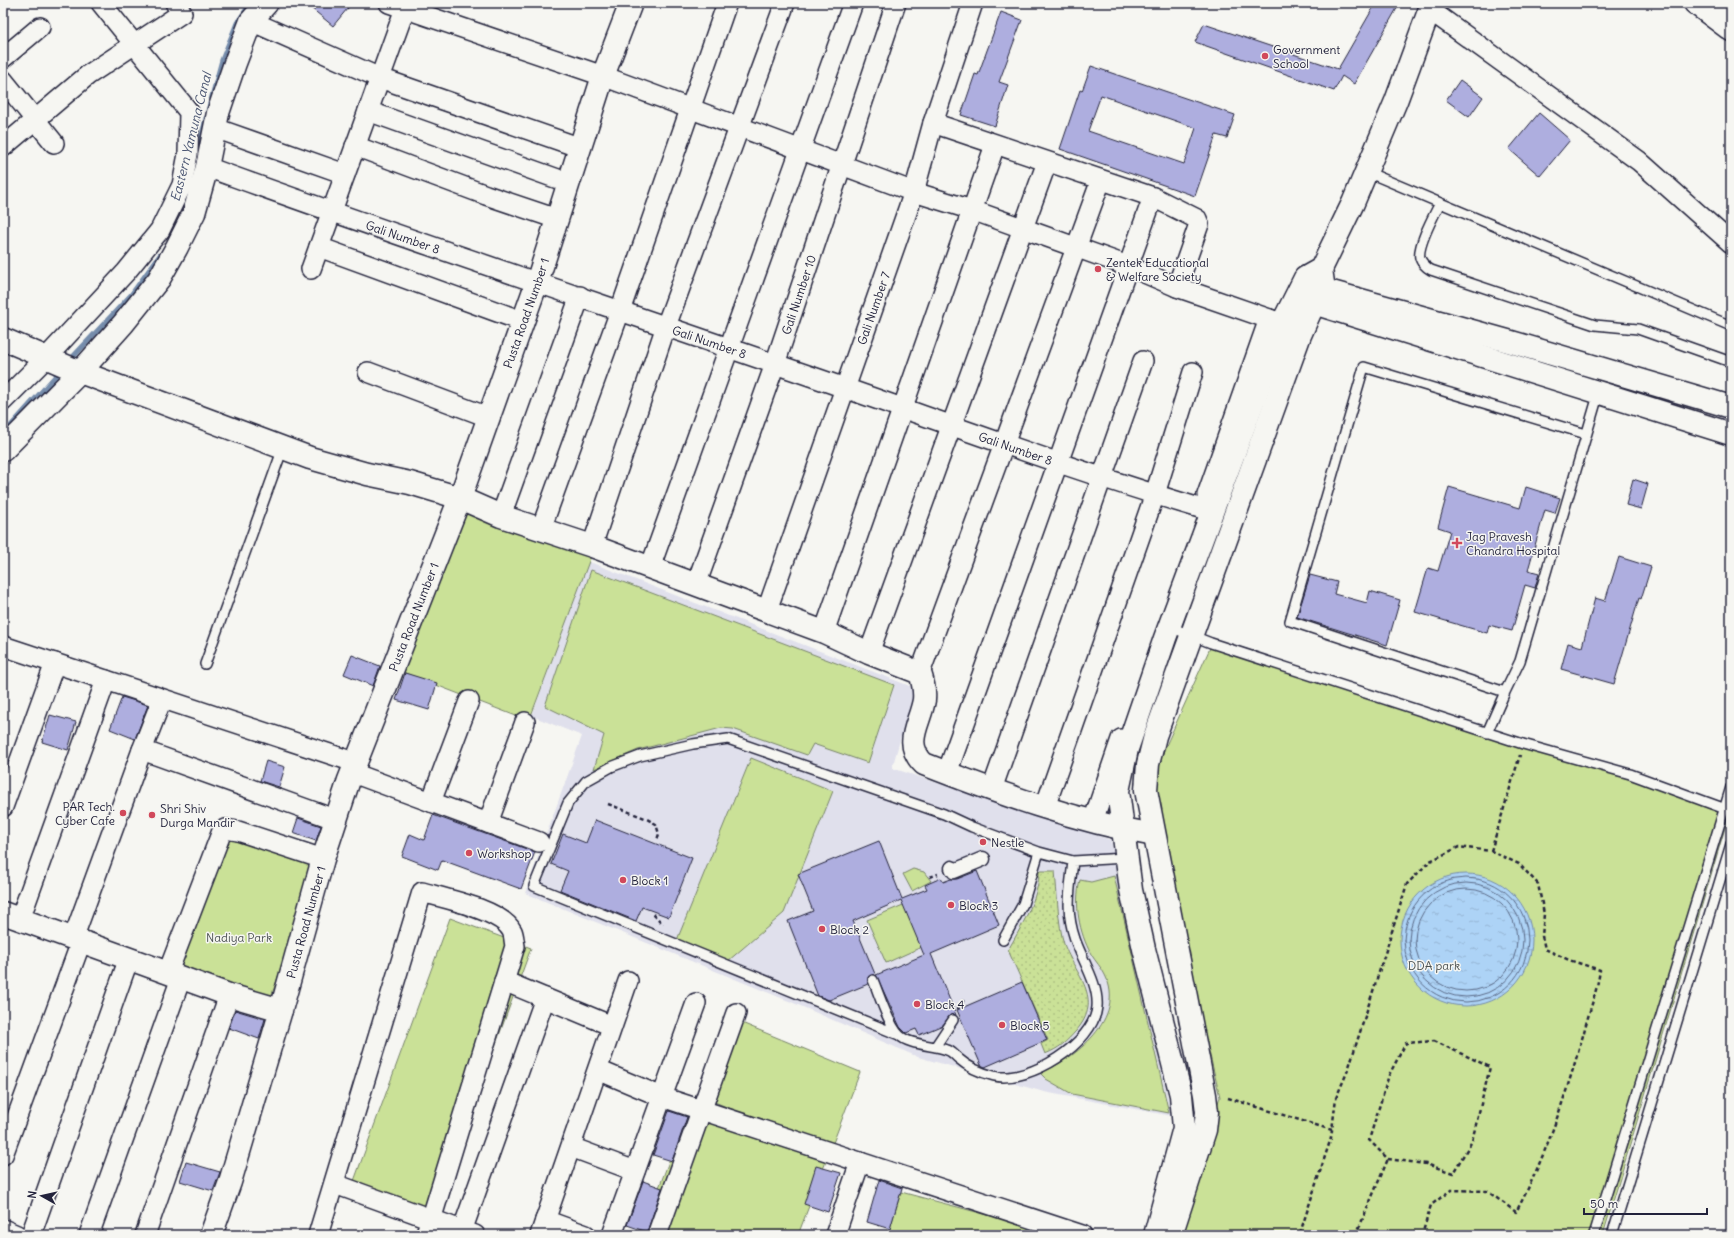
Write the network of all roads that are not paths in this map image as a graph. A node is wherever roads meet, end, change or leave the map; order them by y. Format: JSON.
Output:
{"nodes":[{"id":1,"x":101,"y":3,"type":"edge"},
{"id":2,"x":175,"y":3,"type":"edge"},
{"id":3,"x":267,"y":3,"type":"edge"},
{"id":4,"x":631,"y":3,"type":"edge"},
{"id":5,"x":727,"y":3,"type":"edge"},
{"id":6,"x":785,"y":3,"type":"edge"},
{"id":7,"x":853,"y":3,"type":"edge"},
{"id":8,"x":896,"y":3,"type":"edge"},
{"id":9,"x":973,"y":3,"type":"edge"},
{"id":10,"x":1695,"y":3,"type":"edge"},
{"id":11,"x":1722,"y":3,"type":"edge"},
{"id":12,"x":401,"y":5,"type":"edge"},
{"id":13,"x":1431,"y":6,"type":"edge"},
{"id":14,"x":1731,"y":9,"type":"edge"},
{"id":15,"x":252,"y":21,"type":"junction"},
{"id":16,"x":40,"y":26,"type":"dead end"},
{"id":17,"x":1731,"y":30,"type":"edge"},
{"id":18,"x":133,"y":44,"type":"junction"},
{"id":19,"x":3,"y":58,"type":"edge"},
{"id":20,"x":603,"y":76,"type":"junction"},
{"id":21,"x":380,"y":78,"type":"junction"},
{"id":22,"x":3,"y":80,"type":"edge"},
{"id":23,"x":690,"y":107,"type":"junction"},
{"id":24,"x":368,"y":111,"type":"junction"},
{"id":25,"x":35,"y":119,"type":"junction"},
{"id":26,"x":933,"y":123,"type":"junction"},
{"id":27,"x":739,"y":126,"type":"junction"},
{"id":28,"x":215,"y":128,"type":"junction"},
{"id":29,"x":54,"y":143,"type":"dead end"},
{"id":30,"x":995,"y":144,"type":"junction"},
{"id":31,"x":355,"y":146,"type":"junction"},
{"id":32,"x":3,"y":147,"type":"edge"},
{"id":33,"x":581,"y":148,"type":"junction"},
{"id":34,"x":800,"y":149,"type":"junction"},
{"id":35,"x":1047,"y":162,"type":"junction"},
{"id":36,"x":843,"y":164,"type":"junction"},
{"id":37,"x":207,"y":167,"type":"junction"},
{"id":38,"x":1367,"y":172,"type":"junction"},
{"id":39,"x":345,"y":174,"type":"junction"},
{"id":40,"x":1101,"y":180,"type":"junction"},
{"id":41,"x":569,"y":183,"type":"junction"},
{"id":42,"x":914,"y":192,"type":"junction"},
{"id":43,"x":1153,"y":197,"type":"junction"},
{"id":44,"x":1440,"y":203,"type":"junction"},
{"id":45,"x":972,"y":210,"type":"junction"},
{"id":46,"x":332,"y":212,"type":"junction"},
{"id":47,"x":558,"y":219,"type":"junction"},
{"id":48,"x":1024,"y":228,"type":"junction"},
{"id":49,"x":1731,"y":243,"type":"edge"},
{"id":50,"x":319,"y":247,"type":"junction"},
{"id":51,"x":1076,"y":249,"type":"junction"},
{"id":52,"x":1128,"y":266,"type":"junction"},
{"id":53,"x":311,"y":269,"type":"dead end"},
{"id":54,"x":537,"y":282,"type":"junction"},
{"id":55,"x":1177,"y":287,"type":"junction"},
{"id":56,"x":1311,"y":288,"type":"junction"},
{"id":57,"x":580,"y":296,"type":"junction"},
{"id":58,"x":620,"y":311,"type":"junction"},
{"id":59,"x":522,"y":321,"type":"junction"},
{"id":60,"x":1275,"y":322,"type":"junction"},
{"id":61,"x":666,"y":326,"type":"junction"},
{"id":62,"x":1731,"y":326,"type":"edge"},
{"id":63,"x":3,"y":339,"type":"edge"},
{"id":64,"x":729,"y":348,"type":"junction"},
{"id":65,"x":48,"y":359,"type":"junction"},
{"id":66,"x":1143,"y":361,"type":"dead end"},
{"id":67,"x":1731,"y":362,"type":"edge"},
{"id":68,"x":775,"y":364,"type":"junction"},
{"id":69,"x":76,"y":370,"type":"junction"},
{"id":70,"x":368,"y":372,"type":"dead end"},
{"id":71,"x":1193,"y":372,"type":"dead end"},
{"id":72,"x":845,"y":388,"type":"junction"},
{"id":73,"x":1599,"y":392,"type":"junction"},
{"id":74,"x":3,"y":401,"type":"edge"},
{"id":75,"x":1731,"y":407,"type":"edge"},
{"id":76,"x":903,"y":408,"type":"junction"},
{"id":77,"x":488,"y":418,"type":"junction"},
{"id":78,"x":952,"y":425,"type":"junction"},
{"id":79,"x":1586,"y":434,"type":"junction"},
{"id":80,"x":1731,"y":434,"type":"edge"},
{"id":81,"x":1004,"y":444,"type":"junction"},
{"id":82,"x":283,"y":448,"type":"junction"},
{"id":83,"x":3,"y":450,"type":"edge"},
{"id":84,"x":1058,"y":462,"type":"junction"},
{"id":85,"x":1103,"y":477,"type":"junction"},
{"id":86,"x":1155,"y":494,"type":"junction"},
{"id":87,"x":460,"y":498,"type":"junction"},
{"id":88,"x":1208,"y":511,"type":"junction"},
{"id":89,"x":501,"y":516,"type":"junction"},
{"id":90,"x":541,"y":529,"type":"junction"},
{"id":91,"x":592,"y":546,"type":"junction"},
{"id":92,"x":650,"y":568,"type":"junction"},
{"id":93,"x":696,"y":585,"type":"junction"},
{"id":94,"x":767,"y":610,"type":"junction"},
{"id":95,"x":1170,"y":627,"type":"junction"},
{"id":96,"x":824,"y":632,"type":"junction"},
{"id":97,"x":1190,"y":636,"type":"junction"},
{"id":98,"x":4,"y":648,"type":"edge"},
{"id":99,"x":869,"y":653,"type":"junction"},
{"id":100,"x":55,"y":663,"type":"junction"},
{"id":101,"x":205,"y":664,"type":"dead end"},
{"id":102,"x":920,"y":673,"type":"junction"},
{"id":103,"x":106,"y":680,"type":"junction"},
{"id":104,"x":1505,"y":692,"type":"junction"},
{"id":105,"x":162,"y":699,"type":"junction"},
{"id":106,"x":469,"y":701,"type":"dead end"},
{"id":107,"x":525,"y":722,"type":"dead end"},
{"id":108,"x":1487,"y":733,"type":"junction"},
{"id":109,"x":142,"y":750,"type":"junction"},
{"id":110,"x":355,"y":768,"type":"junction"},
{"id":111,"x":947,"y":773,"type":"junction"},
{"id":112,"x":1731,"y":787,"type":"edge"},
{"id":113,"x":992,"y":789,"type":"junction"},
{"id":114,"x":431,"y":802,"type":"junction"},
{"id":115,"x":3,"y":807,"type":"edge"},
{"id":116,"x":1045,"y":807,"type":"junction"},
{"id":117,"x":1728,"y":810,"type":"edge"},
{"id":118,"x":337,"y":820,"type":"junction"},
{"id":119,"x":1093,"y":821,"type":"junction"},
{"id":120,"x":488,"y":823,"type":"junction"},
{"id":121,"x":1122,"y":830,"type":"junction"},
{"id":122,"x":1154,"y":835,"type":"junction"},
{"id":123,"x":539,"y":842,"type":"dead end"},
{"id":124,"x":1731,"y":844,"type":"edge"},
{"id":125,"x":1039,"y":852,"type":"junction"},
{"id":126,"x":1126,"y":858,"type":"junction"},
{"id":127,"x":323,"y":859,"type":"junction"},
{"id":128,"x":984,"y":859,"type":"dead end"},
{"id":129,"x":1073,"y":861,"type":"junction"},
{"id":130,"x":952,"y":868,"type":"dead end"},
{"id":131,"x":12,"y":916,"type":"edge"},
{"id":132,"x":77,"y":940,"type":"junction"},
{"id":133,"x":1003,"y":940,"type":"dead end"},
{"id":134,"x":129,"y":958,"type":"junction"},
{"id":135,"x":175,"y":975,"type":"junction"},
{"id":136,"x":873,"y":980,"type":"dead end"},
{"id":137,"x":504,"y":981,"type":"junction"},
{"id":138,"x":628,"y":981,"type":"dead end"},
{"id":139,"x":229,"y":995,"type":"junction"},
{"id":140,"x":545,"y":998,"type":"junction"},
{"id":141,"x":696,"y":1003,"type":"dead end"},
{"id":142,"x":281,"y":1010,"type":"junction"},
{"id":143,"x":736,"y":1014,"type":"dead end"},
{"id":144,"x":954,"y":1016,"type":"road end"},
{"id":145,"x":612,"y":1026,"type":"junction"},
{"id":146,"x":899,"y":1035,"type":"junction"},
{"id":147,"x":935,"y":1047,"type":"junction"},
{"id":148,"x":598,"y":1070,"type":"junction"},
{"id":149,"x":662,"y":1097,"type":"junction"},
{"id":150,"x":700,"y":1109,"type":"junction"},
{"id":151,"x":571,"y":1147,"type":"junction"},
{"id":152,"x":3,"y":1154,"type":"edge"},
{"id":153,"x":860,"y":1162,"type":"junction"},
{"id":154,"x":636,"y":1171,"type":"junction"},
{"id":155,"x":335,"y":1184,"type":"junction"},
{"id":156,"x":543,"y":1227,"type":"edge"},
{"id":157,"x":428,"y":1228,"type":"edge"},
{"id":158,"x":3,"y":1230,"type":"edge"},
{"id":159,"x":468,"y":1233,"type":"edge"},
{"id":160,"x":1078,"y":1234,"type":"edge"},
{"id":161,"x":17,"y":1235,"type":"edge"},
{"id":162,"x":31,"y":1235,"type":"edge"},
{"id":163,"x":89,"y":1235,"type":"edge"},
{"id":164,"x":145,"y":1235,"type":"edge"},
{"id":165,"x":211,"y":1235,"type":"edge"},
{"id":166,"x":318,"y":1235,"type":"edge"},
{"id":167,"x":586,"y":1235,"type":"edge"},
{"id":168,"x":612,"y":1235,"type":"edge"},
{"id":169,"x":657,"y":1235,"type":"edge"},
{"id":170,"x":835,"y":1235,"type":"edge"},
{"id":171,"x":1155,"y":1235,"type":"edge"},
{"id":172,"x":1171,"y":1235,"type":"edge"},
{"id":173,"x":1594,"y":1235,"type":"edge"},
{"id":174,"x":1612,"y":1235,"type":"edge"}],
"edges":[{"from":1,"to":18,"type":"street"},
{"from":2,"to":18,"type":"street"},
{"from":3,"to":15,"type":"street"},
{"from":4,"to":20,"type":"street","name":"Pusta Road Number 1"},
{"from":5,"to":23,"type":"street"},
{"from":6,"to":27,"type":"street"},
{"from":7,"to":34,"type":"street"},
{"from":8,"to":36,"type":"street","name":"Gali Number 10"},
{"from":9,"to":26,"type":"street","name":"Gali Number 7"},
{"from":10,"to":17,"type":"street"},
{"from":11,"to":14,"type":"street"},
{"from":12,"to":20,"type":"street"},
{"from":12,"to":21,"type":"street"},
{"from":13,"to":38,"type":"street"},
{"from":13,"to":49,"type":"street"},
{"from":15,"to":21,"type":"street"},
{"from":15,"to":28,"type":"street"},
{"from":16,"to":19,"type":"street"},
{"from":18,"to":25,"type":"street"},
{"from":18,"to":65,"type":"street"},
{"from":20,"to":23,"type":"street"},
{"from":20,"to":33,"type":"street","name":"Pusta Road Number 1"},
{"from":21,"to":24,"type":"street"},
{"from":21,"to":33,"type":"street"},
{"from":22,"to":25,"type":"street"},
{"from":23,"to":27,"type":"street"},
{"from":23,"to":58,"type":"street"},
{"from":24,"to":31,"type":"street"},
{"from":24,"to":41,"type":"street"},
{"from":25,"to":29,"type":"street"},
{"from":25,"to":32,"type":"street"},
{"from":26,"to":30,"type":"street"},
{"from":26,"to":42,"type":"street","name":"Gali Number 7"},
{"from":27,"to":34,"type":"street"},
{"from":27,"to":61,"type":"street"},
{"from":28,"to":37,"type":"street"},
{"from":28,"to":39,"type":"street"},
{"from":30,"to":35,"type":"street"},
{"from":30,"to":45,"type":"street"},
{"from":31,"to":39,"type":"street"},
{"from":31,"to":47,"type":"street"},
{"from":33,"to":41,"type":"street","name":"Pusta Road Number 1"},
{"from":34,"to":36,"type":"street"},
{"from":34,"to":64,"type":"street"},
{"from":35,"to":40,"type":"street"},
{"from":35,"to":48,"type":"street"},
{"from":36,"to":42,"type":"street"},
{"from":36,"to":68,"type":"street","name":"Gali Number 10"},
{"from":37,"to":46,"type":"street","name":"Gali Number 8"},
{"from":37,"to":69,"type":"street"},
{"from":38,"to":44,"type":"lane"},
{"from":38,"to":56,"type":"street"},
{"from":39,"to":46,"type":"street"},
{"from":40,"to":43,"type":"street"},
{"from":40,"to":51,"type":"street"},
{"from":41,"to":47,"type":"street","name":"Pusta Road Number 1"},
{"from":42,"to":45,"type":"street"},
{"from":42,"to":72,"type":"street","name":"Gali Number 7"},
{"from":43,"to":52,"type":"street"},
{"from":43,"to":55,"type":"street"},
{"from":44,"to":62,"type":"lane"},
{"from":44,"to":67,"type":"lane"},
{"from":45,"to":48,"type":"street"},
{"from":45,"to":76,"type":"street"},
{"from":46,"to":50,"type":"street"},
{"from":46,"to":54,"type":"street","name":"Gali Number 8"},
{"from":47,"to":54,"type":"street","name":"Pusta Road Number 1"},
{"from":48,"to":51,"type":"street"},
{"from":48,"to":78,"type":"street"},
{"from":50,"to":53,"type":"street"},
{"from":50,"to":59,"type":"street"},
{"from":51,"to":52,"type":"street"},
{"from":51,"to":81,"type":"street"},
{"from":52,"to":55,"type":"street"},
{"from":52,"to":84,"type":"street"},
{"from":54,"to":57,"type":"street","name":"Gali Number 8"},
{"from":54,"to":59,"type":"street","name":"Pusta Road Number 1"},
{"from":55,"to":60,"type":"street"},
{"from":56,"to":60,"type":"street"},
{"from":56,"to":73,"type":"street"},
{"from":56,"to":75,"type":"street"},
{"from":56,"to":97,"type":"street"},
{"from":57,"to":58,"type":"street","name":"Gali Number 8"},
{"from":57,"to":89,"type":"street"},
{"from":58,"to":61,"type":"street","name":"Gali Number 8"},
{"from":58,"to":90,"type":"street"},
{"from":59,"to":77,"type":"street","name":"Pusta Road Number 1"},
{"from":60,"to":88,"type":"street"},
{"from":61,"to":64,"type":"street","name":"Gali Number 8"},
{"from":61,"to":91,"type":"street"},
{"from":63,"to":65,"type":"street"},
{"from":64,"to":68,"type":"street","name":"Gali Number 8"},
{"from":64,"to":92,"type":"street"},
{"from":65,"to":69,"type":"street"},
{"from":65,"to":74,"type":"street"},
{"from":66,"to":85,"type":"street"},
{"from":68,"to":72,"type":"street","name":"Gali Number 8"},
{"from":68,"to":93,"type":"street","name":"Gali Number 10"},
{"from":69,"to":82,"type":"street"},
{"from":69,"to":83,"type":"street"},
{"from":70,"to":77,"type":"street"},
{"from":71,"to":86,"type":"street"},
{"from":72,"to":76,"type":"street","name":"Gali Number 8"},
{"from":72,"to":94,"type":"street","name":"Gali Number 7"},
{"from":73,"to":79,"type":"lane"},
{"from":73,"to":80,"type":"street"},
{"from":76,"to":78,"type":"street","name":"Gali Number 8"},
{"from":76,"to":96,"type":"street"},
{"from":77,"to":87,"type":"street","name":"Pusta Road Number 1"},
{"from":78,"to":81,"type":"street","name":"Gali Number 8"},
{"from":78,"to":99,"type":"street"},
{"from":79,"to":104,"type":"lane"},
{"from":79,"to":104,"type":"lane"},
{"from":81,"to":84,"type":"street","name":"Gali Number 8"},
{"from":81,"to":102,"type":"street"},
{"from":82,"to":87,"type":"street"},
{"from":82,"to":101,"type":"lane"},
{"from":84,"to":85,"type":"street","name":"Gali Number 8"},
{"from":84,"to":111,"type":"street"},
{"from":85,"to":86,"type":"street","name":"Gali Number 8"},
{"from":85,"to":113,"type":"street"},
{"from":86,"to":88,"type":"street","name":"Gali Number 8"},
{"from":86,"to":116,"type":"street"},
{"from":87,"to":89,"type":"street"},
{"from":87,"to":110,"type":"street","name":"Pusta Road Number 1"},
{"from":88,"to":95,"type":"street"},
{"from":88,"to":119,"type":"street"},
{"from":89,"to":90,"type":"street"},
{"from":90,"to":91,"type":"street"},
{"from":91,"to":92,"type":"street"},
{"from":92,"to":93,"type":"street"},
{"from":93,"to":94,"type":"street"},
{"from":94,"to":96,"type":"street"},
{"from":95,"to":97,"type":"lane"},
{"from":95,"to":121,"type":"street"},
{"from":96,"to":99,"type":"street"},
{"from":97,"to":108,"type":"lane"},
{"from":97,"to":122,"type":"street"},
{"from":98,"to":100,"type":"street"},
{"from":99,"to":102,"type":"street"},
{"from":100,"to":103,"type":"street"},
{"from":100,"to":115,"type":"street"},
{"from":102,"to":111,"type":"street"},
{"from":103,"to":105,"type":"street"},
{"from":103,"to":131,"type":"street"},
{"from":104,"to":108,"type":"lane"},
{"from":105,"to":109,"type":"street"},
{"from":105,"to":110,"type":"street"},
{"from":106,"to":114,"type":"street"},
{"from":107,"to":120,"type":"street"},
{"from":108,"to":117,"type":"lane"},
{"from":109,"to":118,"type":"street"},
{"from":109,"to":132,"type":"street"},
{"from":110,"to":114,"type":"street"},
{"from":110,"to":118,"type":"street","name":"Pusta Road Number 1"},
{"from":111,"to":113,"type":"street"},
{"from":112,"to":117,"type":"lane"},
{"from":113,"to":116,"type":"street"},
{"from":114,"to":120,"type":"street"},
{"from":116,"to":119,"type":"street"},
{"from":117,"to":173,"type":"lane"},
{"from":118,"to":127,"type":"street","name":"Pusta Road Number 1"},
{"from":119,"to":121,"type":"street"},
{"from":120,"to":123,"type":"street"},
{"from":121,"to":122,"type":"street"},
{"from":121,"to":126,"type":"street"},
{"from":122,"to":172,"type":"street"},
{"from":124,"to":174,"type":"lane"},
{"from":125,"to":129,"type":"lane"},
{"from":125,"to":133,"type":"lane"},
{"from":125,"to":146,"type":"lane"},
{"from":126,"to":129,"type":"lane"},
{"from":126,"to":171,"type":"street"},
{"from":127,"to":135,"type":"street"},
{"from":127,"to":142,"type":"street","name":"Pusta Road Number 1"},
{"from":128,"to":130,"type":"street"},
{"from":129,"to":147,"type":"lane"},
{"from":131,"to":132,"type":"street"},
{"from":132,"to":134,"type":"street"},
{"from":132,"to":152,"type":"street"},
{"from":134,"to":135,"type":"street"},
{"from":134,"to":162,"type":"street"},
{"from":135,"to":139,"type":"street"},
{"from":135,"to":163,"type":"street"},
{"from":136,"to":146,"type":"lane"},
{"from":137,"to":140,"type":"street"},
{"from":137,"to":155,"type":"street"},
{"from":137,"to":157,"type":"street"},
{"from":138,"to":145,"type":"street"},
{"from":139,"to":142,"type":"street"},
{"from":139,"to":164,"type":"street"},
{"from":140,"to":145,"type":"street"},
{"from":140,"to":159,"type":"street"},
{"from":141,"to":149,"type":"street"},
{"from":142,"to":165,"type":"street","name":"Pusta Road Number 1"},
{"from":143,"to":150,"type":"street"},
{"from":144,"to":147,"type":"lane"},
{"from":145,"to":148,"type":"street"},
{"from":146,"to":147,"type":"lane"},
{"from":148,"to":149,"type":"street"},
{"from":148,"to":151,"type":"street"},
{"from":149,"to":150,"type":"street"},
{"from":149,"to":154,"type":"street"},
{"from":150,"to":153,"type":"street"},
{"from":150,"to":169,"type":"street"},
{"from":151,"to":154,"type":"street"},
{"from":151,"to":156,"type":"street"},
{"from":153,"to":160,"type":"street"},
{"from":153,"to":170,"type":"street"},
{"from":154,"to":168,"type":"street"},
{"from":155,"to":157,"type":"street"},
{"from":155,"to":166,"type":"street"},
{"from":156,"to":167,"type":"street"},
{"from":157,"to":159,"type":"street"},
{"from":158,"to":161,"type":"street"}]}
